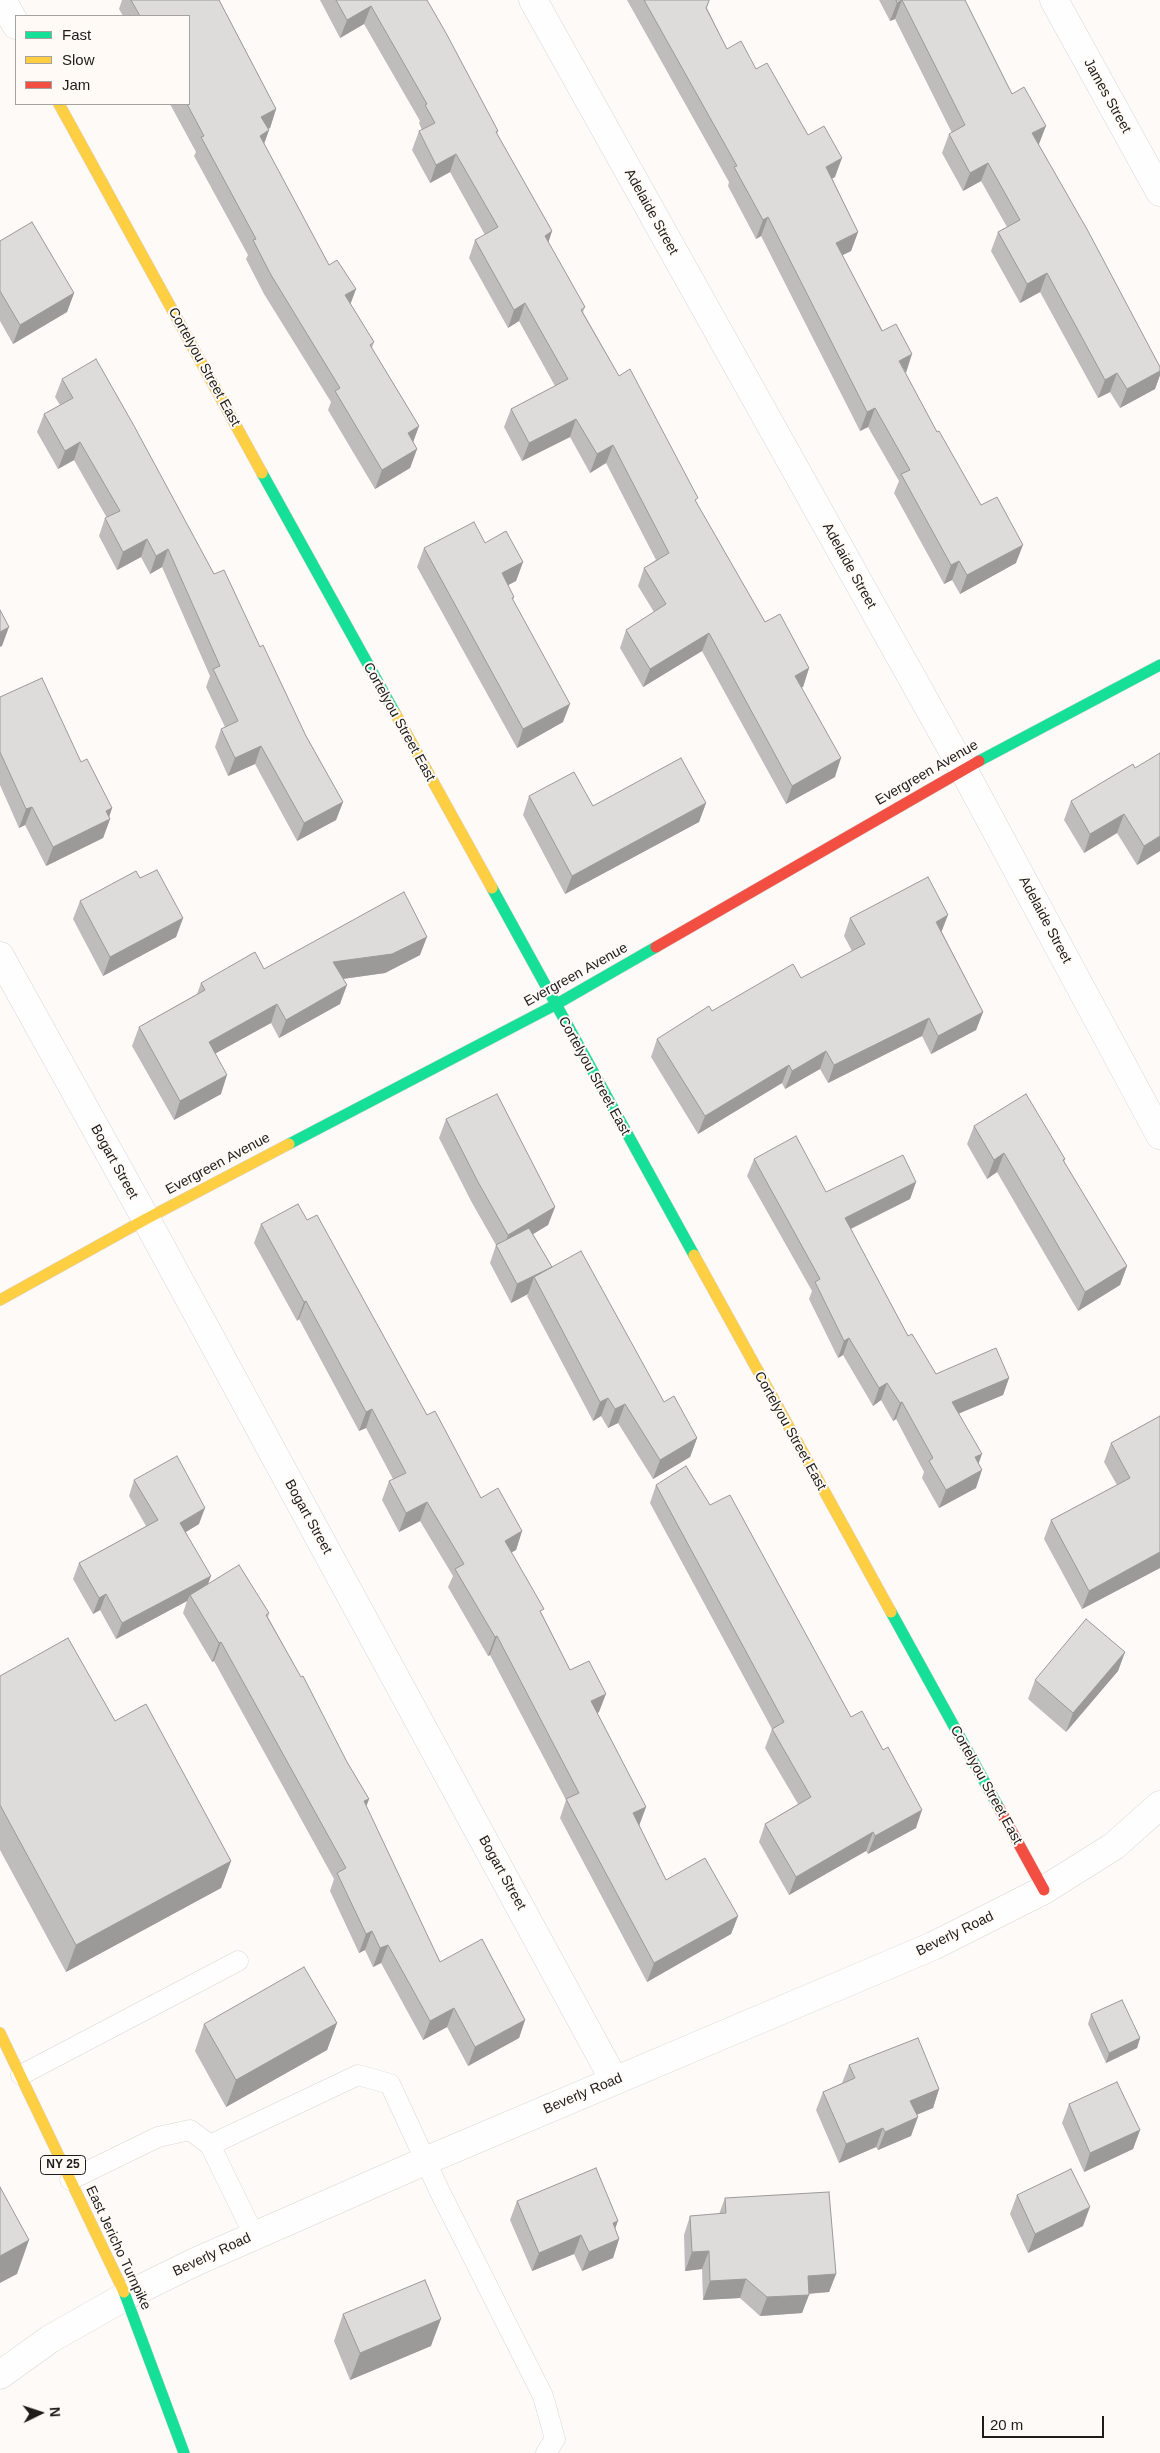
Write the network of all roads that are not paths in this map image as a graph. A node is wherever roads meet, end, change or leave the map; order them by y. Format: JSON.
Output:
{"nodes":[{"id":1,"x":2,"y":0,"type":"edge"},
{"id":2,"x":532,"y":0,"type":"edge"},
{"id":3,"x":1054,"y":0,"type":"edge"},
{"id":4,"x":15,"y":24,"type":"edge"},
{"id":5,"x":60,"y":105,"type":"edge"},
{"id":6,"x":1160,"y":192,"type":"edge"},
{"id":7,"x":1160,"y":665,"type":"edge"},
{"id":8,"x":963,"y":769,"type":"junction"},
{"id":9,"x":0,"y":956,"type":"edge"},
{"id":10,"x":555,"y":1005,"type":"junction"},
{"id":11,"x":1160,"y":1135,"type":"edge"},
{"id":12,"x":146,"y":1219,"type":"junction"},
{"id":13,"x":0,"y":1300,"type":"edge"},
{"id":14,"x":1160,"y":1805,"type":"edge"},
{"id":15,"x":1044,"y":1890,"type":"junction"},
{"id":16,"x":238,"y":1961,"type":"dead end"},
{"id":17,"x":0,"y":2033,"type":"edge"},
{"id":18,"x":21,"y":2075,"type":"junction"},
{"id":19,"x":614,"y":2080,"type":"junction"},
{"id":20,"x":210,"y":2144,"type":"junction"},
{"id":21,"x":425,"y":2161,"type":"junction"},
{"id":22,"x":70,"y":2180,"type":"junction"},
{"id":23,"x":254,"y":2235,"type":"junction"},
{"id":24,"x":126,"y":2296,"type":"junction"},
{"id":25,"x":0,"y":2374,"type":"edge"},
{"id":26,"x":184,"y":2453,"type":"edge"},
{"id":27,"x":546,"y":2453,"type":"edge"}],
"edges":[{"from":1,"to":4,"type":"street"},
{"from":2,"to":8,"type":"street","name":"Adelaide Street"},
{"from":3,"to":6,"type":"street","name":"James Street"},
{"from":5,"to":10,"type":"street","name":"Cortelyou Street East"},
{"from":7,"to":8,"type":"street","name":"Evergreen Avenue"},
{"from":8,"to":10,"type":"street","name":"Evergreen Avenue"},
{"from":8,"to":11,"type":"street","name":"Adelaide Street"},
{"from":9,"to":12,"type":"street","name":"Bogart Street"},
{"from":10,"to":12,"type":"street","name":"Evergreen Avenue"},
{"from":10,"to":15,"type":"street","name":"Cortelyou Street East"},
{"from":12,"to":13,"type":"street","name":"Evergreen Avenue"},
{"from":12,"to":19,"type":"street","name":"Bogart Street"},
{"from":14,"to":15,"type":"street","name":"Beverly Road"},
{"from":15,"to":19,"type":"street","name":"Beverly Road"},
{"from":16,"to":18,"type":"lane"},
{"from":17,"to":18,"type":"street","name":"East Jericho Turnpike","number":"NY 25"},
{"from":18,"to":22,"type":"street","name":"East Jericho Turnpike","number":"NY 25"},
{"from":19,"to":21,"type":"street","name":"Beverly Road"},
{"from":20,"to":21,"type":"lane"},
{"from":20,"to":22,"type":"lane"},
{"from":20,"to":23,"type":"lane"},
{"from":21,"to":23,"type":"street","name":"Beverly Road"},
{"from":21,"to":27,"type":"lane"},
{"from":22,"to":24,"type":"street","name":"East Jericho Turnpike","number":"NY 25"},
{"from":23,"to":24,"type":"street","name":"Beverly Road"},
{"from":24,"to":25,"type":"street","name":"Beverly Road"},
{"from":24,"to":26,"type":"street","name":"East Jericho Turnpike","number":"NY 25"}]}
